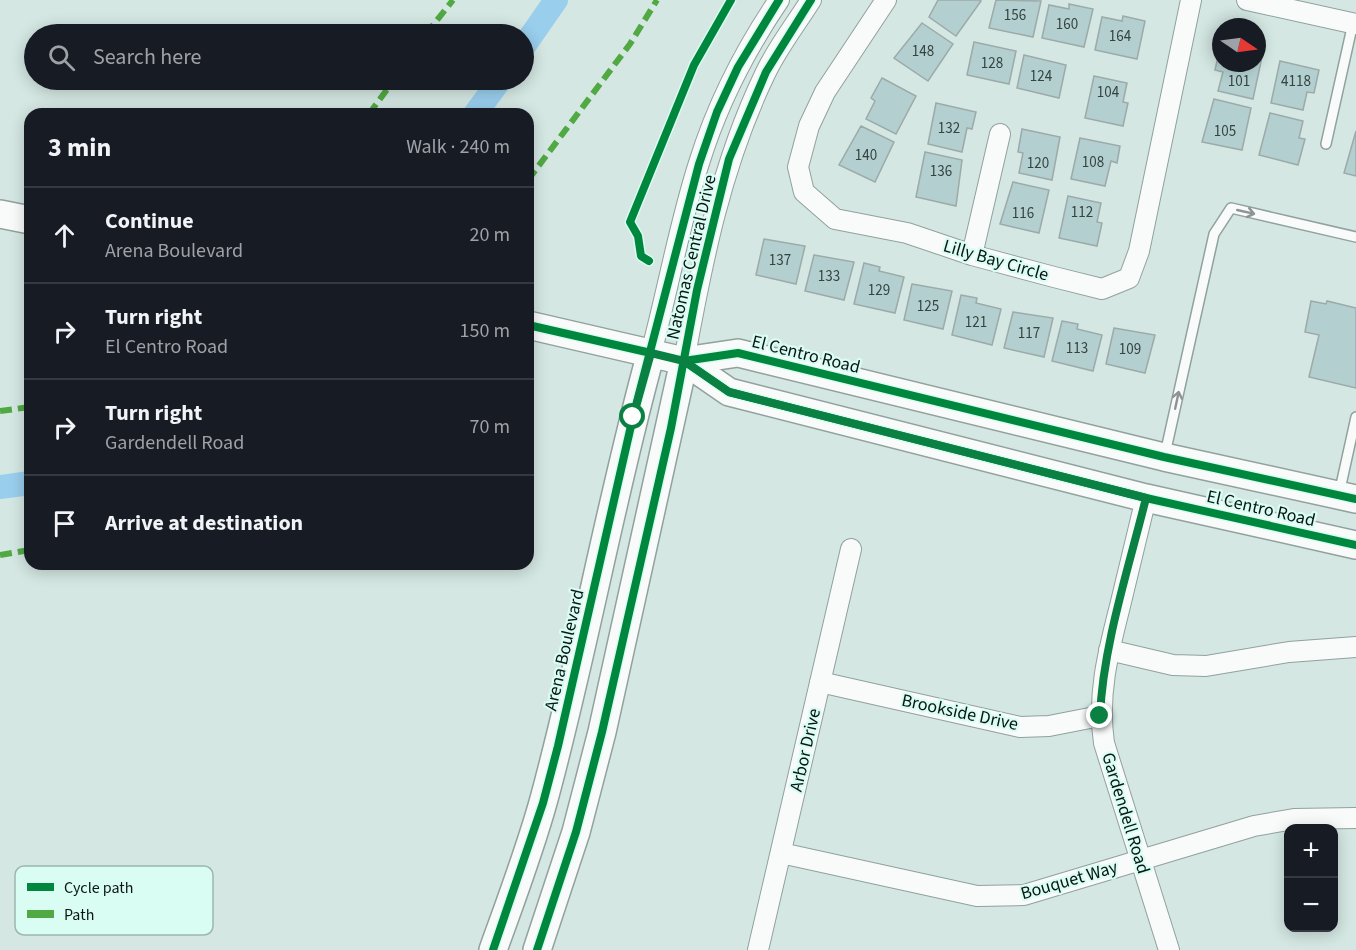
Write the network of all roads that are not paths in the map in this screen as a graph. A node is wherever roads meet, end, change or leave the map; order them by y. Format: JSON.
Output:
{"nodes":[{"id":1,"x":779,"y":0,"type":"edge"},
{"id":2,"x":811,"y":0,"type":"edge"},
{"id":3,"x":886,"y":0,"type":"edge"},
{"id":4,"x":1191,"y":0,"type":"edge"},
{"id":5,"x":1247,"y":0,"type":"edge"},
{"id":6,"x":1354,"y":24,"type":"edge"},
{"id":7,"x":1000,"y":134,"type":"dead end"},
{"id":8,"x":1326,"y":144,"type":"dead end"},
{"id":9,"x":0,"y":214,"type":"edge"},
{"id":10,"x":24,"y":219,"type":"edge"},
{"id":11,"x":1356,"y":237,"type":"edge"},
{"id":12,"x":972,"y":255,"type":"junction"},
{"id":13,"x":534,"y":326,"type":"edge"},
{"id":14,"x":651,"y":353,"type":"junction"},
{"id":15,"x":684,"y":361,"type":"junction"},
{"id":16,"x":1356,"y":417,"type":"edge"},
{"id":17,"x":1164,"y":457,"type":"junction"},
{"id":18,"x":1348,"y":497,"type":"edge"},
{"id":19,"x":1146,"y":498,"type":"junction"},
{"id":20,"x":1356,"y":545,"type":"edge"},
{"id":21,"x":851,"y":549,"type":"dead end"},
{"id":22,"x":1356,"y":647,"type":"edge"},
{"id":23,"x":1109,"y":650,"type":"junction"},
{"id":24,"x":820,"y":682,"type":"junction"},
{"id":25,"x":1100,"y":716,"type":"junction"},
{"id":26,"x":1356,"y":818,"type":"edge"},
{"id":27,"x":781,"y":853,"type":"junction"},
{"id":28,"x":1141,"y":860,"type":"junction"},
{"id":29,"x":493,"y":950,"type":"edge"},
{"id":30,"x":537,"y":950,"type":"edge"},
{"id":31,"x":758,"y":950,"type":"edge"},
{"id":32,"x":1169,"y":950,"type":"edge"}],
"edges":[{"from":1,"to":14,"type":"street","name":"Natomas Central Drive"},
{"from":2,"to":15,"type":"street","name":"Natomas Central Drive"},
{"from":3,"to":12,"type":"street","name":"Lilly Bay Circle"},
{"from":4,"to":12,"type":"street","name":"Lilly Bay Circle"},
{"from":5,"to":6,"type":"street"},
{"from":6,"to":8,"type":"lane"},
{"from":7,"to":12,"type":"street"},
{"from":9,"to":10,"type":"main road"},
{"from":17,"to":11,"type":"lane","one_way":true},
{"from":13,"to":14,"type":"main road","name":"El Centro Road"},
{"from":14,"to":15,"type":"main road","name":"El Centro Road"},
{"from":14,"to":29,"type":"main road","name":"Arena Boulevard"},
{"from":15,"to":17,"type":"main road","name":"El Centro Road"},
{"from":15,"to":19,"type":"main road","name":"El Centro Road"},
{"from":15,"to":30,"type":"main road"},
{"from":16,"to":18,"type":"lane"},
{"from":17,"to":18,"type":"main road","name":"El Centro Road"},
{"from":19,"to":20,"type":"main road","name":"El Centro Road"},
{"from":19,"to":23,"type":"street","name":"Gardendell Road"},
{"from":21,"to":24,"type":"street","name":"Arbor Drive"},
{"from":22,"to":23,"type":"street"},
{"from":23,"to":25,"type":"street","name":"Gardendell Road"},
{"from":24,"to":25,"type":"street","name":"Brookside Drive"},
{"from":24,"to":27,"type":"street","name":"Arbor Drive"},
{"from":25,"to":28,"type":"street","name":"Gardendell Road"},
{"from":26,"to":28,"type":"street","name":"Bouquet Way"},
{"from":27,"to":28,"type":"street","name":"Bouquet Way"},
{"from":27,"to":31,"type":"street","name":"Arbor Drive"},
{"from":28,"to":32,"type":"street","name":"Gardendell Road"}]}
